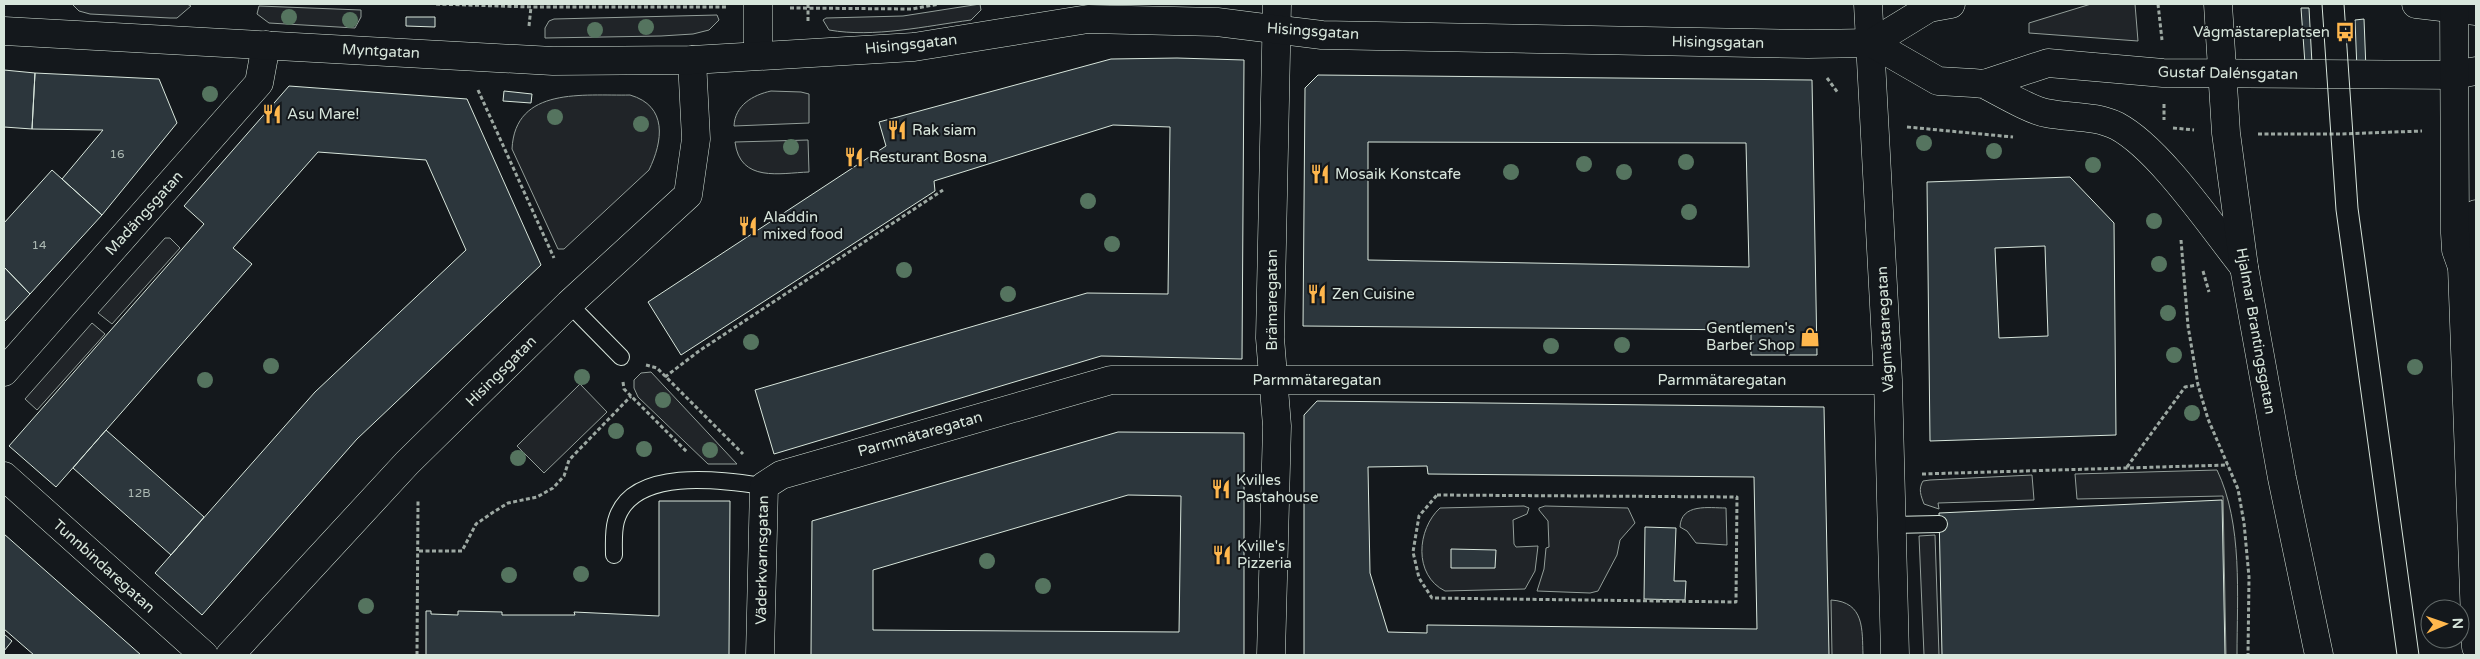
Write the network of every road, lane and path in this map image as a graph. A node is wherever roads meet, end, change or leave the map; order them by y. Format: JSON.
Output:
{"nodes":[{"id":1,"x":436,"y":4,"type":"edge"},
{"id":2,"x":939,"y":4,"type":"edge"},
{"id":3,"x":1868,"y":4,"type":"edge"},
{"id":4,"x":1951,"y":4,"type":"edge"},
{"id":5,"x":2218,"y":4,"type":"edge"},
{"id":6,"x":2416,"y":4,"type":"edge"},
{"id":7,"x":758,"y":5,"type":"edge"},
{"id":8,"x":531,"y":7,"type":"junction"},
{"id":9,"x":2461,"y":8,"type":"edge"},
{"id":10,"x":1277,"y":17,"type":"edge"},
{"id":11,"x":528,"y":30,"type":"dead end"},
{"id":12,"x":4,"y":31,"type":"edge"},
{"id":13,"x":1872,"y":43,"type":"junction"},
{"id":14,"x":1808,"y":44,"type":"junction"},
{"id":15,"x":266,"y":45,"type":"junction"},
{"id":16,"x":758,"y":55,"type":"junction"},
{"id":17,"x":692,"y":60,"type":"junction"},
{"id":18,"x":2221,"y":72,"type":"junction"},
{"id":19,"x":2465,"y":73,"type":"edge"},
{"id":20,"x":475,"y":84,"type":"dead end"},
{"id":21,"x":1984,"y":84,"type":"junction"},
{"id":22,"x":1843,"y":100,"type":"dead end"},
{"id":23,"x":1876,"y":123,"type":"junction"},
{"id":24,"x":2454,"y":126,"type":"junction"},
{"id":25,"x":2226,"y":133,"type":"junction"},
{"id":26,"x":2017,"y":138,"type":"dead end"},
{"id":27,"x":2139,"y":141,"type":"junction"},
{"id":28,"x":943,"y":190,"type":"dead end"},
{"id":29,"x":2476,"y":214,"type":"edge"},
{"id":30,"x":2187,"y":241,"type":"dead end"},
{"id":31,"x":554,"y":258,"type":"dead end"},
{"id":32,"x":2244,"y":266,"type":"junction"},
{"id":33,"x":2462,"y":267,"type":"junction"},
{"id":34,"x":2202,"y":268,"type":"dead end"},
{"id":35,"x":2209,"y":292,"type":"dead end"},
{"id":36,"x":568,"y":304,"type":"junction"},
{"id":37,"x":621,"y":357,"type":"junction"},
{"id":38,"x":4,"y":372,"type":"edge"},
{"id":39,"x":665,"y":377,"type":"junction"},
{"id":40,"x":1274,"y":380,"type":"junction"},
{"id":41,"x":1888,"y":380,"type":"junction"},
{"id":42,"x":2198,"y":385,"type":"junction"},
{"id":43,"x":631,"y":396,"type":"junction"},
{"id":44,"x":2228,"y":465,"type":"junction"},
{"id":45,"x":2127,"y":468,"type":"junction"},
{"id":46,"x":1891,"y":475,"type":"junction"},
{"id":47,"x":4,"y":476,"type":"edge"},
{"id":48,"x":715,"y":480,"type":"junction"},
{"id":49,"x":764,"y":486,"type":"junction"},
{"id":50,"x":1737,"y":497,"type":"joint"},
{"id":51,"x":418,"y":501,"type":"dead end"},
{"id":52,"x":1939,"y":524,"type":"dead end"},
{"id":53,"x":1892,"y":525,"type":"junction"},
{"id":54,"x":419,"y":551,"type":"junction"},
{"id":55,"x":614,"y":555,"type":"dead end"},
{"id":56,"x":2476,"y":648,"type":"edge"},
{"id":57,"x":204,"y":655,"type":"edge"},
{"id":58,"x":230,"y":655,"type":"edge"},
{"id":59,"x":417,"y":655,"type":"edge"},
{"id":60,"x":760,"y":655,"type":"edge"},
{"id":61,"x":1271,"y":655,"type":"edge"},
{"id":62,"x":1895,"y":655,"type":"edge"},
{"id":63,"x":2248,"y":655,"type":"edge"},
{"id":64,"x":2319,"y":655,"type":"edge"}],
"edges":[{"from":1,"to":8,"type":"path"},
{"from":2,"to":7,"type":"path"},
{"from":3,"to":13,"type":"street","name":"Vågmästaregatan"},
{"from":4,"to":13,"type":"street"},
{"from":5,"to":18,"type":"street","name":"Hjalmar Brantingsgatan"},
{"from":6,"to":9,"type":"street"},
{"from":7,"to":8,"type":"path"},
{"from":7,"to":16,"type":"street"},
{"from":8,"to":11,"type":"path"},
{"from":9,"to":19,"type":"street"},
{"from":10,"to":14,"type":"street","name":"Hisingsgatan"},
{"from":10,"to":16,"type":"street","name":"Hisingsgatan"},
{"from":10,"to":40,"type":"street","name":"Brämaregatan"},
{"from":12,"to":15,"type":"street","name":"Myntgatan"},
{"from":13,"to":14,"type":"street","name":"Hisingsgatan"},
{"from":13,"to":21,"type":"street","name":"Gustaf Dalénsgatan"},
{"from":13,"to":23,"type":"street","name":"Vågmästaregatan"},
{"from":14,"to":22,"type":"path"},
{"from":15,"to":17,"type":"street","name":"Myntgatan"},
{"from":15,"to":38,"type":"street","name":"Madängsgatan"},
{"from":16,"to":17,"type":"street","name":"Myntgatan"},
{"from":17,"to":36,"type":"street","name":"Hisingsgatan"},
{"from":18,"to":19,"type":"street","name":"Gustaf Dalénsgatan"},
{"from":18,"to":21,"type":"street","name":"Gustaf Dalénsgatan"},
{"from":18,"to":25,"type":"street","name":"Hjalmar Brantingsgatan"},
{"from":19,"to":24,"type":"street"},
{"from":20,"to":31,"type":"path"},
{"from":21,"to":27,"type":"street","name":"Gustaf Dalénsgatan"},
{"from":23,"to":26,"type":"path"},
{"from":23,"to":41,"type":"street","name":"Vågmästaregatan"},
{"from":24,"to":25,"type":"path"},
{"from":24,"to":33,"type":"street"},
{"from":25,"to":27,"type":"path"},
{"from":25,"to":32,"type":"street","name":"Hjalmar Brantingsgatan"},
{"from":27,"to":32,"type":"street","name":"Gustaf Dalénsgatan"},
{"from":28,"to":39,"type":"path"},
{"from":29,"to":33,"type":"street"},
{"from":30,"to":42,"type":"path"},
{"from":32,"to":64,"type":"street","name":"Hjalmar Brantingsgatan"},
{"from":33,"to":56,"type":"street"},
{"from":34,"to":35,"type":"path"},
{"from":36,"to":37,"type":"lane"},
{"from":36,"to":58,"type":"street","name":"Hisingsgatan"},
{"from":37,"to":39,"type":"path"},
{"from":37,"to":43,"type":"path"},
{"from":39,"to":49,"type":"path"},
{"from":40,"to":41,"type":"street","name":"Parmmätaregatan"},
{"from":40,"to":49,"type":"street","name":"Parmmätaregatan"},
{"from":40,"to":61,"type":"street","name":"Brämaregatan"},
{"from":41,"to":46,"type":"street","name":"Vågmästaregatan"},
{"from":42,"to":44,"type":"path"},
{"from":42,"to":45,"type":"path"},
{"from":43,"to":48,"type":"path"},
{"from":43,"to":54,"type":"path"},
{"from":44,"to":45,"type":"path"},
{"from":44,"to":63,"type":"path"},
{"from":45,"to":46,"type":"path"},
{"from":46,"to":53,"type":"street","name":"Vågmästaregatan"},
{"from":47,"to":57,"type":"street","name":"Tunnbindaregatan"},
{"from":48,"to":49,"type":"lane","name":"Väderkvarnsgatan"},
{"from":48,"to":55,"type":"lane","name":"Väderkvarnsgatan"},
{"from":49,"to":60,"type":"street","name":"Väderkvarnsgatan"},
{"from":50,"to":50,"type":"path"},
{"from":51,"to":54,"type":"path"},
{"from":52,"to":53,"type":"lane"},
{"from":53,"to":62,"type":"street","name":"Vågmästaregatan"},
{"from":54,"to":59,"type":"path"}]}
